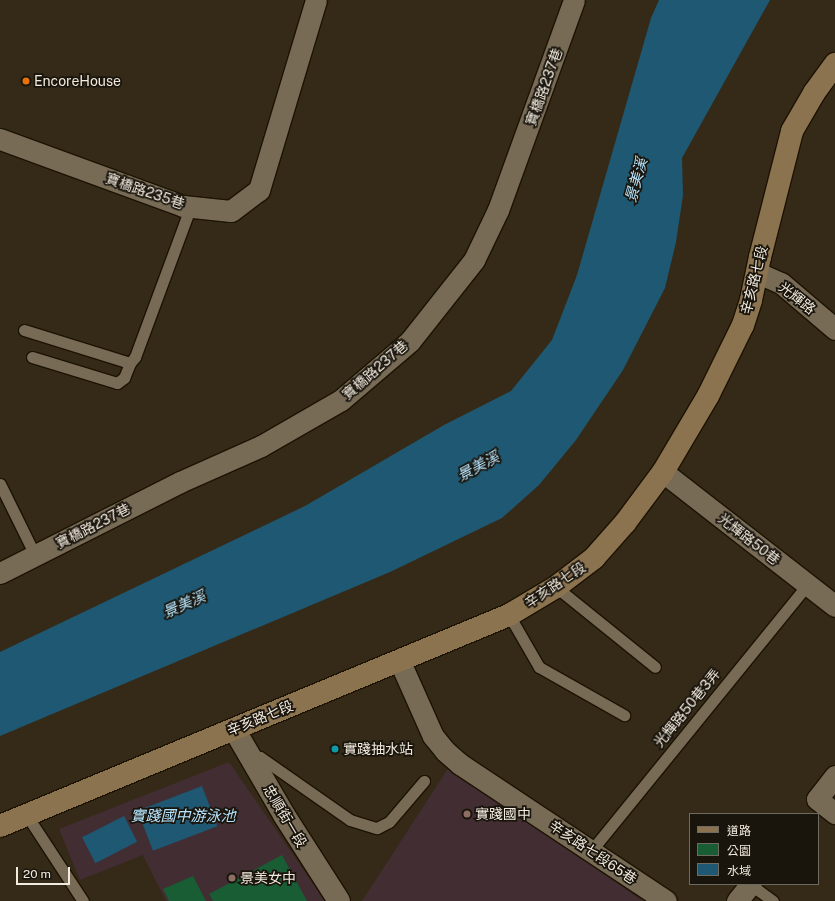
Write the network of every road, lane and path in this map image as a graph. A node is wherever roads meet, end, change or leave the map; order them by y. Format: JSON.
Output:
{"nodes":[{"id":1,"x":316,"y":0,"type":"edge"},
{"id":2,"x":574,"y":0,"type":"edge"},
{"id":3,"x":835,"y":64,"type":"edge"},
{"id":4,"x":0,"y":140,"type":"edge"},
{"id":5,"x":191,"y":206,"type":"junction"},
{"id":6,"x":756,"y":272,"type":"junction"},
{"id":7,"x":835,"y":328,"type":"edge"},
{"id":8,"x":24,"y":330,"type":"dead end"},
{"id":9,"x":32,"y":357,"type":"dead end"},
{"id":10,"x":130,"y":363,"type":"junction"},
{"id":11,"x":663,"y":472,"type":"junction"},
{"id":12,"x":0,"y":484,"type":"edge"},
{"id":13,"x":35,"y":555,"type":"junction"},
{"id":14,"x":0,"y":573,"type":"edge"},
{"id":15,"x":807,"y":585,"type":"junction"},
{"id":16,"x":556,"y":587,"type":"junction"},
{"id":17,"x":835,"y":606,"type":"edge"},
{"id":18,"x":508,"y":615,"type":"junction"},
{"id":19,"x":400,"y":662,"type":"junction"},
{"id":20,"x":655,"y":667,"type":"dead end"},
{"id":21,"x":624,"y":715,"type":"dead end"},
{"id":22,"x":234,"y":729,"type":"junction"},
{"id":23,"x":249,"y":754,"type":"junction"},
{"id":24,"x":835,"y":776,"type":"edge"},
{"id":25,"x":424,"y":781,"type":"dead end"},
{"id":26,"x":811,"y":807,"type":"edge"},
{"id":27,"x":835,"y":813,"type":"edge"},
{"id":28,"x":26,"y":814,"type":"junction"},
{"id":29,"x":0,"y":826,"type":"edge"},
{"id":30,"x":591,"y":851,"type":"junction"},
{"id":31,"x":750,"y":885,"type":"edge"},
{"id":32,"x":752,"y":885,"type":"edge"},
{"id":33,"x":83,"y":901,"type":"edge"},
{"id":34,"x":339,"y":901,"type":"edge"},
{"id":35,"x":666,"y":901,"type":"edge"},
{"id":36,"x":737,"y":901,"type":"edge"},
{"id":37,"x":773,"y":901,"type":"edge"}],
"edges":[{"from":1,"to":5,"type":"street","name":"寶橋路235巷"},
{"from":2,"to":13,"type":"street","name":"寶橋路237巷"},
{"from":3,"to":6,"type":"main road","name":"辛亥路七段"},
{"from":4,"to":5,"type":"street","name":"寶橋路235巷"},
{"from":5,"to":10,"type":"lane"},
{"from":6,"to":7,"type":"street","name":"光輝路"},
{"from":6,"to":11,"type":"main road","name":"辛亥路七段"},
{"from":8,"to":10,"type":"lane"},
{"from":9,"to":10,"type":"lane"},
{"from":11,"to":15,"type":"street","name":"光輝路50巷"},
{"from":11,"to":16,"type":"main road","name":"辛亥路七段"},
{"from":12,"to":13,"type":"lane"},
{"from":13,"to":14,"type":"street","name":"寶橋路237巷"},
{"from":15,"to":17,"type":"street","name":"光輝路50巷"},
{"from":15,"to":30,"type":"lane","name":"光輝路50巷3弄"},
{"from":16,"to":18,"type":"main road","name":"辛亥路七段"},
{"from":16,"to":20,"type":"lane"},
{"from":18,"to":19,"type":"main road","name":"辛亥路七段"},
{"from":18,"to":21,"type":"lane"},
{"from":19,"to":22,"type":"main road","name":"辛亥路七段"},
{"from":19,"to":30,"type":"street","name":"辛亥路七段65巷"},
{"from":22,"to":23,"type":"street","name":"忠順街一段"},
{"from":22,"to":28,"type":"main road","name":"辛亥路七段"},
{"from":23,"to":25,"type":"lane"},
{"from":23,"to":34,"type":"street","name":"忠順街一段"},
{"from":24,"to":26,"type":"street"},
{"from":26,"to":27,"type":"street"},
{"from":28,"to":29,"type":"main road","name":"辛亥路七段"},
{"from":28,"to":33,"type":"lane"},
{"from":30,"to":35,"type":"street","name":"辛亥路七段65巷"},
{"from":31,"to":36,"type":"street"},
{"from":32,"to":37,"type":"lane"}]}
